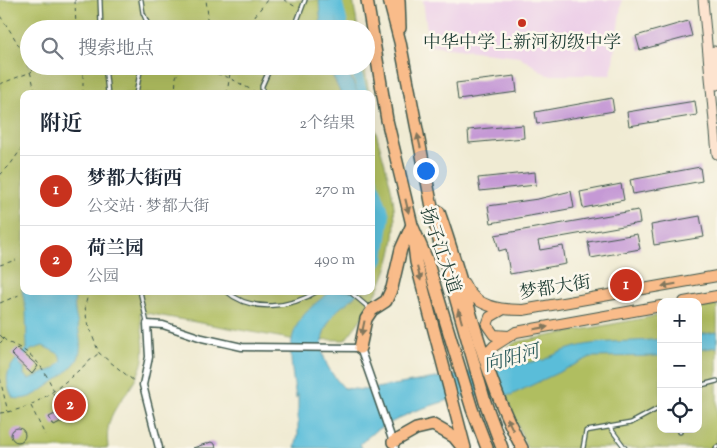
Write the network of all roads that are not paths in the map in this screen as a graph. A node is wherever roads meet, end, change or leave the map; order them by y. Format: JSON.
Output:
{"nodes":[{"id":1,"x":100,"y":0,"type":"edge"},
{"id":2,"x":141,"y":0,"type":"edge"},
{"id":3,"x":305,"y":0,"type":"edge"},
{"id":4,"x":367,"y":0,"type":"edge"},
{"id":5,"x":389,"y":0,"type":"edge"},
{"id":6,"x":399,"y":0,"type":"edge"},
{"id":7,"x":703,"y":0,"type":"edge"},
{"id":8,"x":709,"y":0,"type":"edge"},
{"id":9,"x":101,"y":20,"type":"edge"},
{"id":10,"x":146,"y":20,"type":"edge"},
{"id":11,"x":298,"y":20,"type":"edge"},
{"id":12,"x":370,"y":20,"type":"edge"},
{"id":13,"x":400,"y":42,"type":"junction"},
{"id":14,"x":375,"y":48,"type":"edge"},
{"id":15,"x":106,"y":75,"type":"edge"},
{"id":16,"x":139,"y":75,"type":"edge"},
{"id":17,"x":267,"y":75,"type":"edge"},
{"id":18,"x":717,"y":85,"type":"edge"},
{"id":19,"x":108,"y":90,"type":"edge"},
{"id":20,"x":137,"y":90,"type":"edge"},
{"id":21,"x":261,"y":90,"type":"edge"},
{"id":22,"x":717,"y":154,"type":"edge"},
{"id":23,"x":428,"y":181,"type":"junction"},
{"id":24,"x":412,"y":226,"type":"junction"},
{"id":25,"x":453,"y":258,"type":"junction"},
{"id":26,"x":717,"y":276,"type":"edge"},
{"id":27,"x":141,"y":295,"type":"edge"},
{"id":28,"x":231,"y":295,"type":"edge"},
{"id":29,"x":311,"y":295,"type":"edge"},
{"id":30,"x":354,"y":295,"type":"edge"},
{"id":31,"x":717,"y":296,"type":"edge"},
{"id":32,"x":702,"y":299,"type":"edge"},
{"id":33,"x":657,"y":307,"type":"edge"},
{"id":34,"x":372,"y":310,"type":"junction"},
{"id":35,"x":502,"y":310,"type":"junction"},
{"id":36,"x":147,"y":324,"type":"junction"},
{"id":37,"x":509,"y":336,"type":"junction"},
{"id":38,"x":360,"y":348,"type":"junction"},
{"id":39,"x":485,"y":361,"type":"junction"},
{"id":40,"x":717,"y":381,"type":"edge"},
{"id":41,"x":702,"y":385,"type":"edge"},
{"id":42,"x":657,"y":409,"type":"edge"},
{"id":43,"x":609,"y":426,"type":"junction"},
{"id":44,"x":394,"y":445,"type":"edge"},
{"id":45,"x":159,"y":448,"type":"edge"},
{"id":46,"x":464,"y":448,"type":"edge"},
{"id":47,"x":487,"y":448,"type":"edge"},
{"id":48,"x":502,"y":448,"type":"edge"},
{"id":49,"x":522,"y":448,"type":"edge"},
{"id":50,"x":583,"y":448,"type":"edge"},
{"id":51,"x":626,"y":448,"type":"edge"}],
"edges":[{"from":1,"to":9,"type":"lane"},
{"from":2,"to":10,"type":"lane"},
{"from":3,"to":11,"type":"lane"},
{"from":4,"to":12,"type":"highway","name":"扬子江大道","one_way":true},
{"from":5,"to":13,"type":"highway","name":"扬子江大道"},
{"from":6,"to":13,"type":"highway"},
{"from":7,"to":22,"type":"street"},
{"from":8,"to":18,"type":"street"},
{"from":23,"to":13,"type":"highway","name":"扬子江大道","one_way":true},
{"from":14,"to":24,"type":"highway","name":"扬子江大道","one_way":true},
{"from":15,"to":19,"type":"lane"},
{"from":16,"to":20,"type":"lane"},
{"from":17,"to":21,"type":"lane"},
{"from":23,"to":25,"type":"highway"},
{"from":48,"to":23,"type":"highway","name":"扬子江大道","one_way":true},
{"from":24,"to":34,"type":"highway"},
{"from":24,"to":46,"type":"highway","one_way":true},
{"from":24,"to":47,"type":"highway","name":"扬子江大道"},
{"from":25,"to":35,"type":"main road","name":"梦都大街"},
{"from":25,"to":39,"type":"highway"},
{"from":26,"to":35,"type":"main road","name":"梦都大街","one_way":true},
{"from":27,"to":36,"type":"lane"},
{"from":28,"to":29,"type":"lane"},
{"from":30,"to":34,"type":"lane"},
{"from":31,"to":32,"type":"main road"},
{"from":37,"to":33,"type":"main road","one_way":true},
{"from":34,"to":38,"type":"highway","one_way":true},
{"from":35,"to":37,"type":"main road"},
{"from":36,"to":38,"type":"street"},
{"from":36,"to":45,"type":"street"},
{"from":37,"to":39,"type":"main road"},
{"from":38,"to":44,"type":"street"},
{"from":49,"to":39,"type":"highway","one_way":true},
{"from":40,"to":41,"type":"lane"},
{"from":42,"to":43,"type":"lane"},
{"from":43,"to":50,"type":"lane"},
{"from":43,"to":51,"type":"lane"},
{"from":44,"to":46,"type":"highway"}]}
